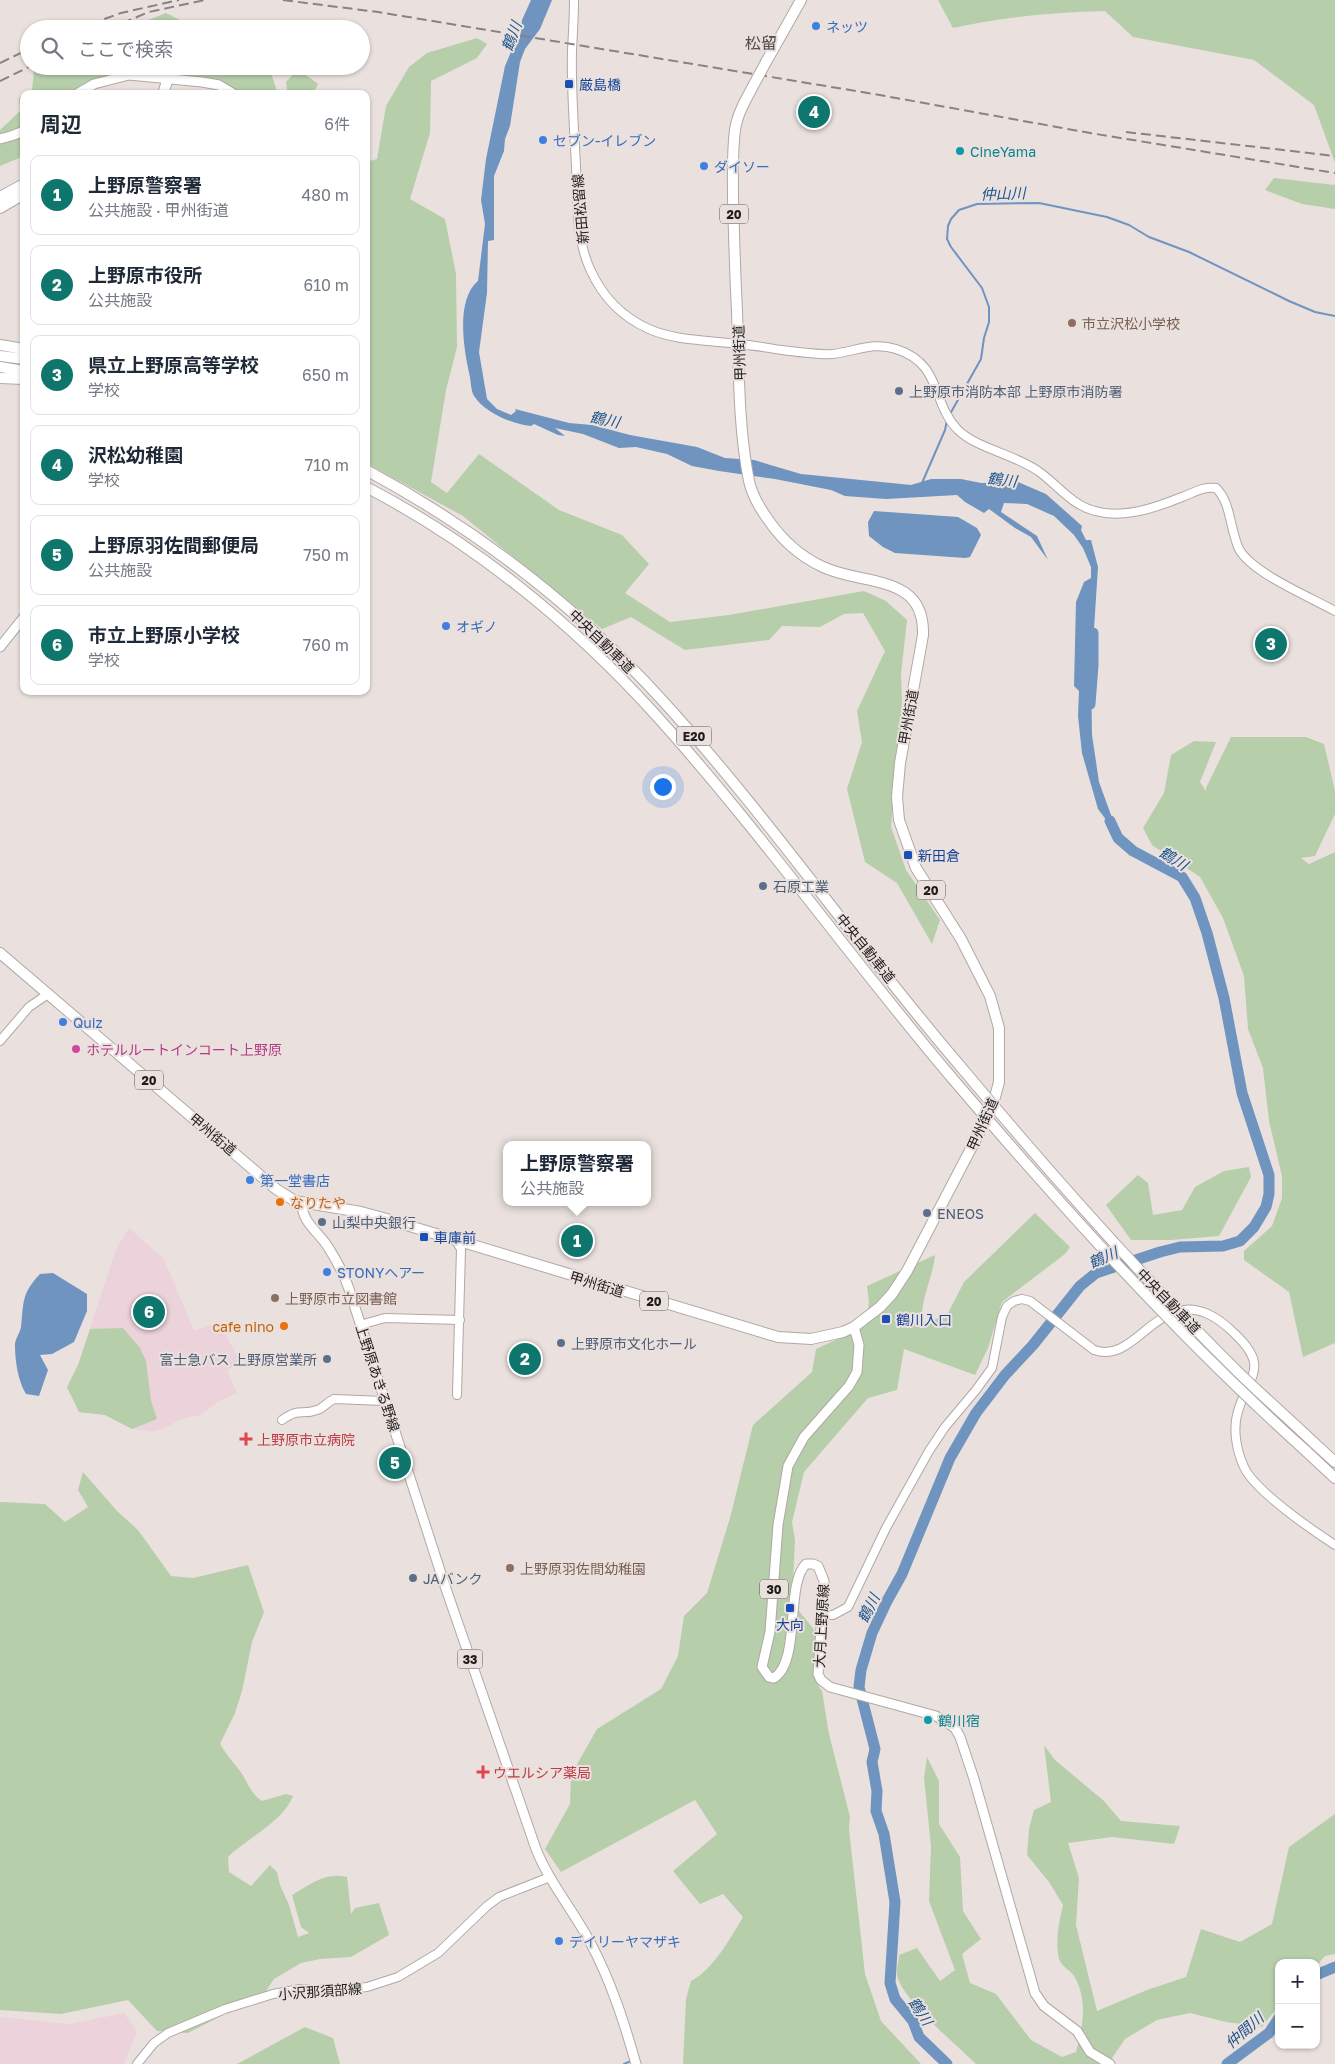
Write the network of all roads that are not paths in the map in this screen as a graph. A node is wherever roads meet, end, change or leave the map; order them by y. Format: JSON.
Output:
{"nodes":[{"id":1,"x":574,"y":0,"type":"edge"},
{"id":2,"x":801,"y":0,"type":"edge"},
{"id":3,"x":129,"y":75,"type":"edge"},
{"id":4,"x":129,"y":75,"type":"edge"},
{"id":5,"x":168,"y":78,"type":"junction"},
{"id":6,"x":84,"y":90,"type":"edge"},
{"id":7,"x":164,"y":90,"type":"edge"},
{"id":8,"x":168,"y":90,"type":"edge"},
{"id":9,"x":227,"y":90,"type":"edge"},
{"id":10,"x":20,"y":132,"type":"edge"},
{"id":11,"x":0,"y":139,"type":"edge"},
{"id":12,"x":20,"y":186,"type":"edge"},
{"id":13,"x":20,"y":196,"type":"edge"},
{"id":14,"x":0,"y":198,"type":"edge"},
{"id":15,"x":0,"y":208,"type":"edge"},
{"id":16,"x":738,"y":344,"type":"junction"},
{"id":17,"x":0,"y":345,"type":"edge"},
{"id":18,"x":20,"y":348,"type":"edge"},
{"id":19,"x":0,"y":356,"type":"edge"},
{"id":20,"x":20,"y":358,"type":"edge"},
{"id":21,"x":0,"y":367,"type":"edge"},
{"id":22,"x":20,"y":370,"type":"edge"},
{"id":23,"x":0,"y":378,"type":"edge"},
{"id":24,"x":20,"y":379,"type":"edge"},
{"id":25,"x":370,"y":472,"type":"edge"},
{"id":26,"x":370,"y":489,"type":"edge"},
{"id":27,"x":1335,"y":610,"type":"edge"},
{"id":28,"x":20,"y":623,"type":"edge"},
{"id":29,"x":0,"y":647,"type":"edge"},
{"id":30,"x":0,"y":953,"type":"edge"},
{"id":31,"x":48,"y":994,"type":"junction"},
{"id":32,"x":0,"y":1041,"type":"edge"},
{"id":33,"x":302,"y":1202,"type":"junction"},
{"id":34,"x":456,"y":1242,"type":"junction"},
{"id":35,"x":460,"y":1320,"type":"junction"},
{"id":36,"x":360,"y":1325,"type":"junction"},
{"id":37,"x":854,"y":1327,"type":"junction"},
{"id":38,"x":457,"y":1395,"type":"dead end"},
{"id":39,"x":384,"y":1401,"type":"junction"},
{"id":40,"x":282,"y":1420,"type":"dead end"},
{"id":41,"x":1335,"y":1462,"type":"edge"},
{"id":42,"x":1335,"y":1478,"type":"edge"},
{"id":43,"x":1335,"y":1545,"type":"edge"},
{"id":44,"x":822,"y":1615,"type":"junction"},
{"id":45,"x":550,"y":1877,"type":"junction"},
{"id":46,"x":137,"y":2064,"type":"edge"},
{"id":47,"x":636,"y":2064,"type":"edge"},
{"id":48,"x":1110,"y":2064,"type":"edge"}],
"edges":[{"from":1,"to":16,"type":"street","name":"新田松留線"},
{"from":2,"to":16,"type":"highway","name":"甲州街道","number":"20","bridge":true},
{"from":3,"to":6,"type":"main road"},
{"from":4,"to":5,"type":"main road"},
{"from":5,"to":7,"type":"highway"},
{"from":5,"to":8,"type":"highway"},
{"from":5,"to":9,"type":"main road"},
{"from":10,"to":11,"type":"main road"},
{"from":12,"to":14,"type":"highway"},
{"from":13,"to":15,"type":"highway"},
{"from":16,"to":27,"type":"street","name":"新田松留線"},
{"from":16,"to":37,"type":"highway","name":"甲州街道","number":"20"},
{"from":17,"to":18,"type":"highway"},
{"from":19,"to":20,"type":"highway"},
{"from":21,"to":22,"type":"highway"},
{"from":23,"to":24,"type":"highway"},
{"from":25,"to":41,"type":"highway","name":"中央自動車道","number":"E20","bridge":true},
{"from":26,"to":42,"type":"highway","name":"中央自動車道","number":"E20","bridge":true},
{"from":28,"to":29,"type":"main road"},
{"from":30,"to":31,"type":"highway","name":"甲州街道","number":"20"},
{"from":31,"to":32,"type":"street"},
{"from":31,"to":33,"type":"highway","name":"甲州街道","number":"20"},
{"from":33,"to":34,"type":"highway","name":"甲州街道","number":"20"},
{"from":33,"to":36,"type":"main road","name":"上野原あきる野線","number":"33"},
{"from":34,"to":35,"type":"street"},
{"from":34,"to":37,"type":"highway","name":"甲州街道","number":"20"},
{"from":35,"to":36,"type":"street"},
{"from":35,"to":38,"type":"street"},
{"from":36,"to":39,"type":"main road","name":"上野原あきる野線","number":"33"},
{"from":37,"to":44,"type":"main road","name":"大月上野原線","number":"30"},
{"from":39,"to":40,"type":"street"},
{"from":39,"to":45,"type":"main road","name":"上野原あきる野線","number":"33"},
{"from":43,"to":44,"type":"street"},
{"from":44,"to":48,"type":"main road","name":"大月上野原線","number":"30"},
{"from":45,"to":46,"type":"street","name":"小沢那須部線"},
{"from":45,"to":47,"type":"main road","name":"上野原あきる野線","number":"33"}]}
